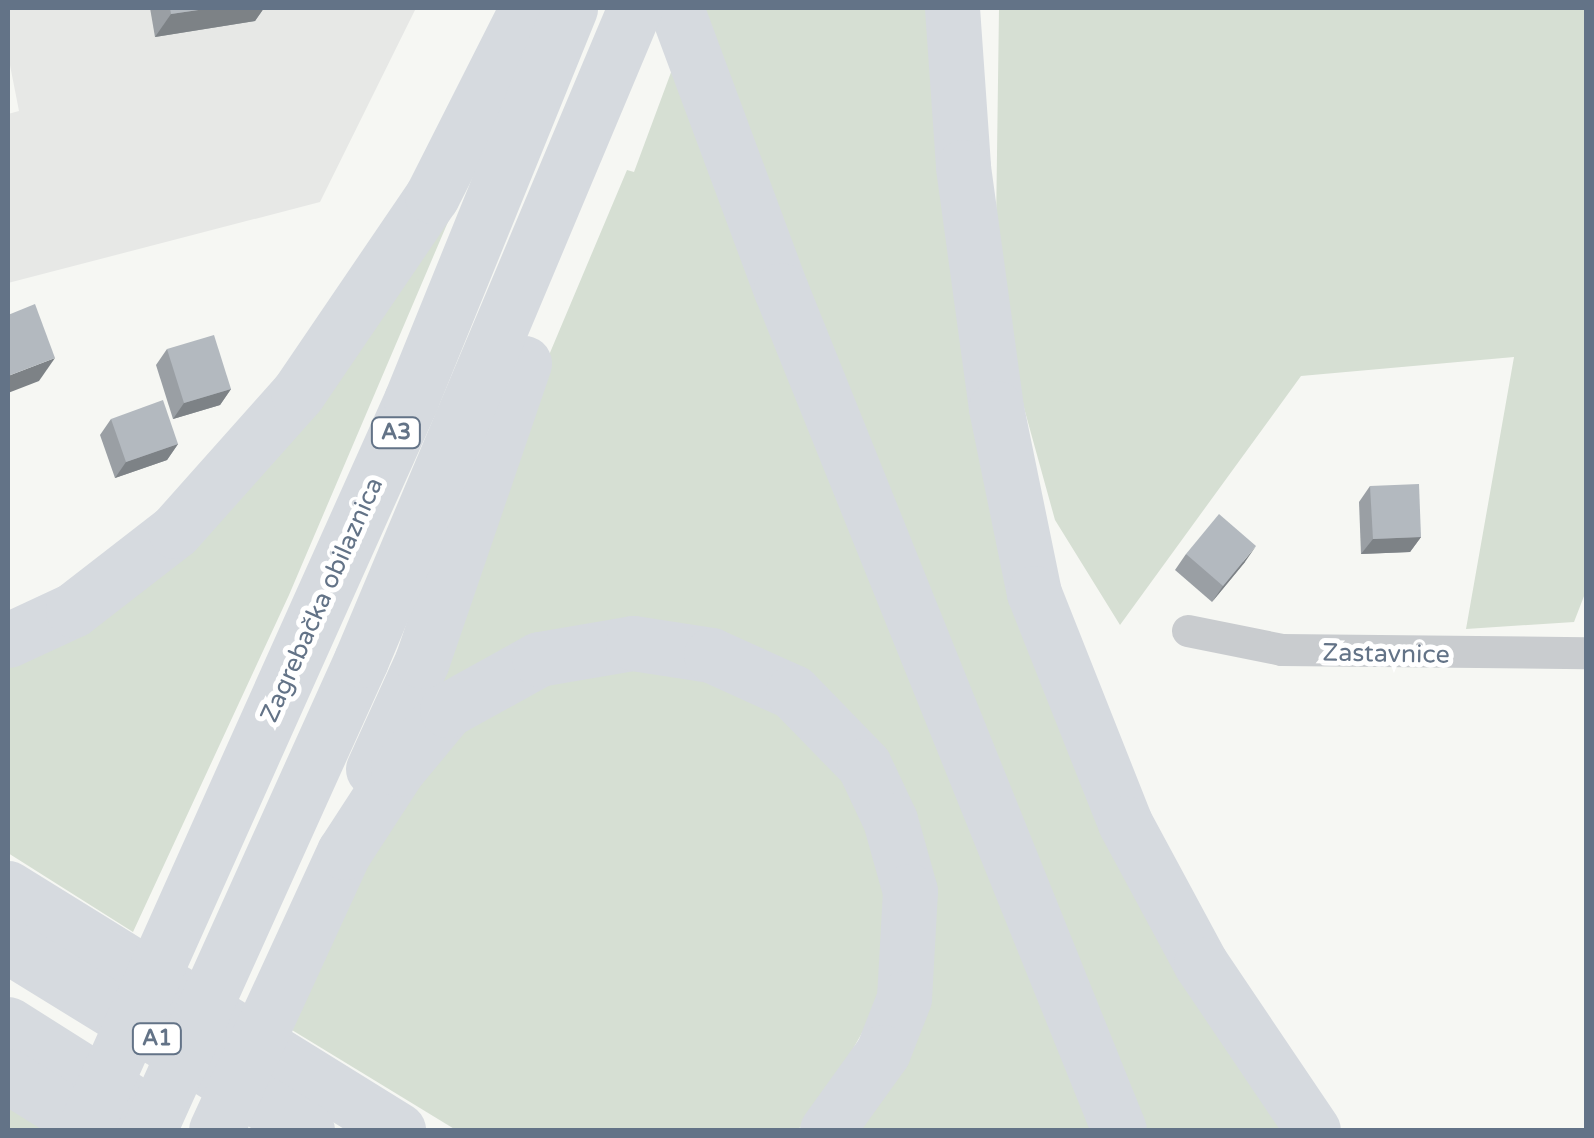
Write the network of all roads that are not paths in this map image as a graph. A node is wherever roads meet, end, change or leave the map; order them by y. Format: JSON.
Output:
{"nodes":[{"id":1,"x":527,"y":8,"type":"edge"},
{"id":2,"x":570,"y":8,"type":"edge"},
{"id":3,"x":635,"y":8,"type":"edge"},
{"id":4,"x":676,"y":8,"type":"edge"},
{"id":5,"x":952,"y":8,"type":"edge"},
{"id":6,"x":609,"y":75,"type":"junction"},
{"id":7,"x":1188,"y":631,"type":"dead end"},
{"id":8,"x":8,"y":640,"type":"edge"},
{"id":9,"x":1586,"y":654,"type":"edge"},
{"id":10,"x":344,"y":852,"type":"junction"},
{"id":11,"x":8,"y":888,"type":"edge"},
{"id":12,"x":8,"y":946,"type":"edge"},
{"id":13,"x":184,"y":999,"type":"junction"},
{"id":14,"x":8,"y":1024,"type":"edge"},
{"id":15,"x":8,"y":1076,"type":"edge"},
{"id":16,"x":84,"y":1130,"type":"edge"},
{"id":17,"x":94,"y":1130,"type":"edge"},
{"id":18,"x":149,"y":1130,"type":"edge"},
{"id":19,"x":177,"y":1130,"type":"edge"},
{"id":20,"x":216,"y":1130,"type":"edge"},
{"id":21,"x":307,"y":1130,"type":"edge"},
{"id":22,"x":398,"y":1130,"type":"edge"},
{"id":23,"x":434,"y":1130,"type":"edge"},
{"id":24,"x":827,"y":1130,"type":"edge"},
{"id":25,"x":1119,"y":1130,"type":"edge"},
{"id":26,"x":1313,"y":1130,"type":"edge"}],
"edges":[{"from":1,"to":8,"type":"highway"},
{"from":2,"to":16,"type":"highway","name":"Zagrebačka obilaznica","number":"A3"},
{"from":3,"to":6,"type":"highway","number":"A3"},
{"from":4,"to":25,"type":"highway"},
{"from":5,"to":26,"type":"highway"},
{"from":6,"to":10,"type":"highway"},
{"from":6,"to":18,"type":"highway","number":"A3"},
{"from":7,"to":9,"type":"street","name":"Zastavnice"},
{"from":10,"to":20,"type":"highway"},
{"from":10,"to":24,"type":"highway"},
{"from":11,"to":13,"type":"highway"},
{"from":12,"to":21,"type":"highway","number":"A1"},
{"from":13,"to":22,"type":"highway"},
{"from":13,"to":23,"type":"highway"},
{"from":14,"to":19,"type":"highway"},
{"from":15,"to":17,"type":"highway"}]}
